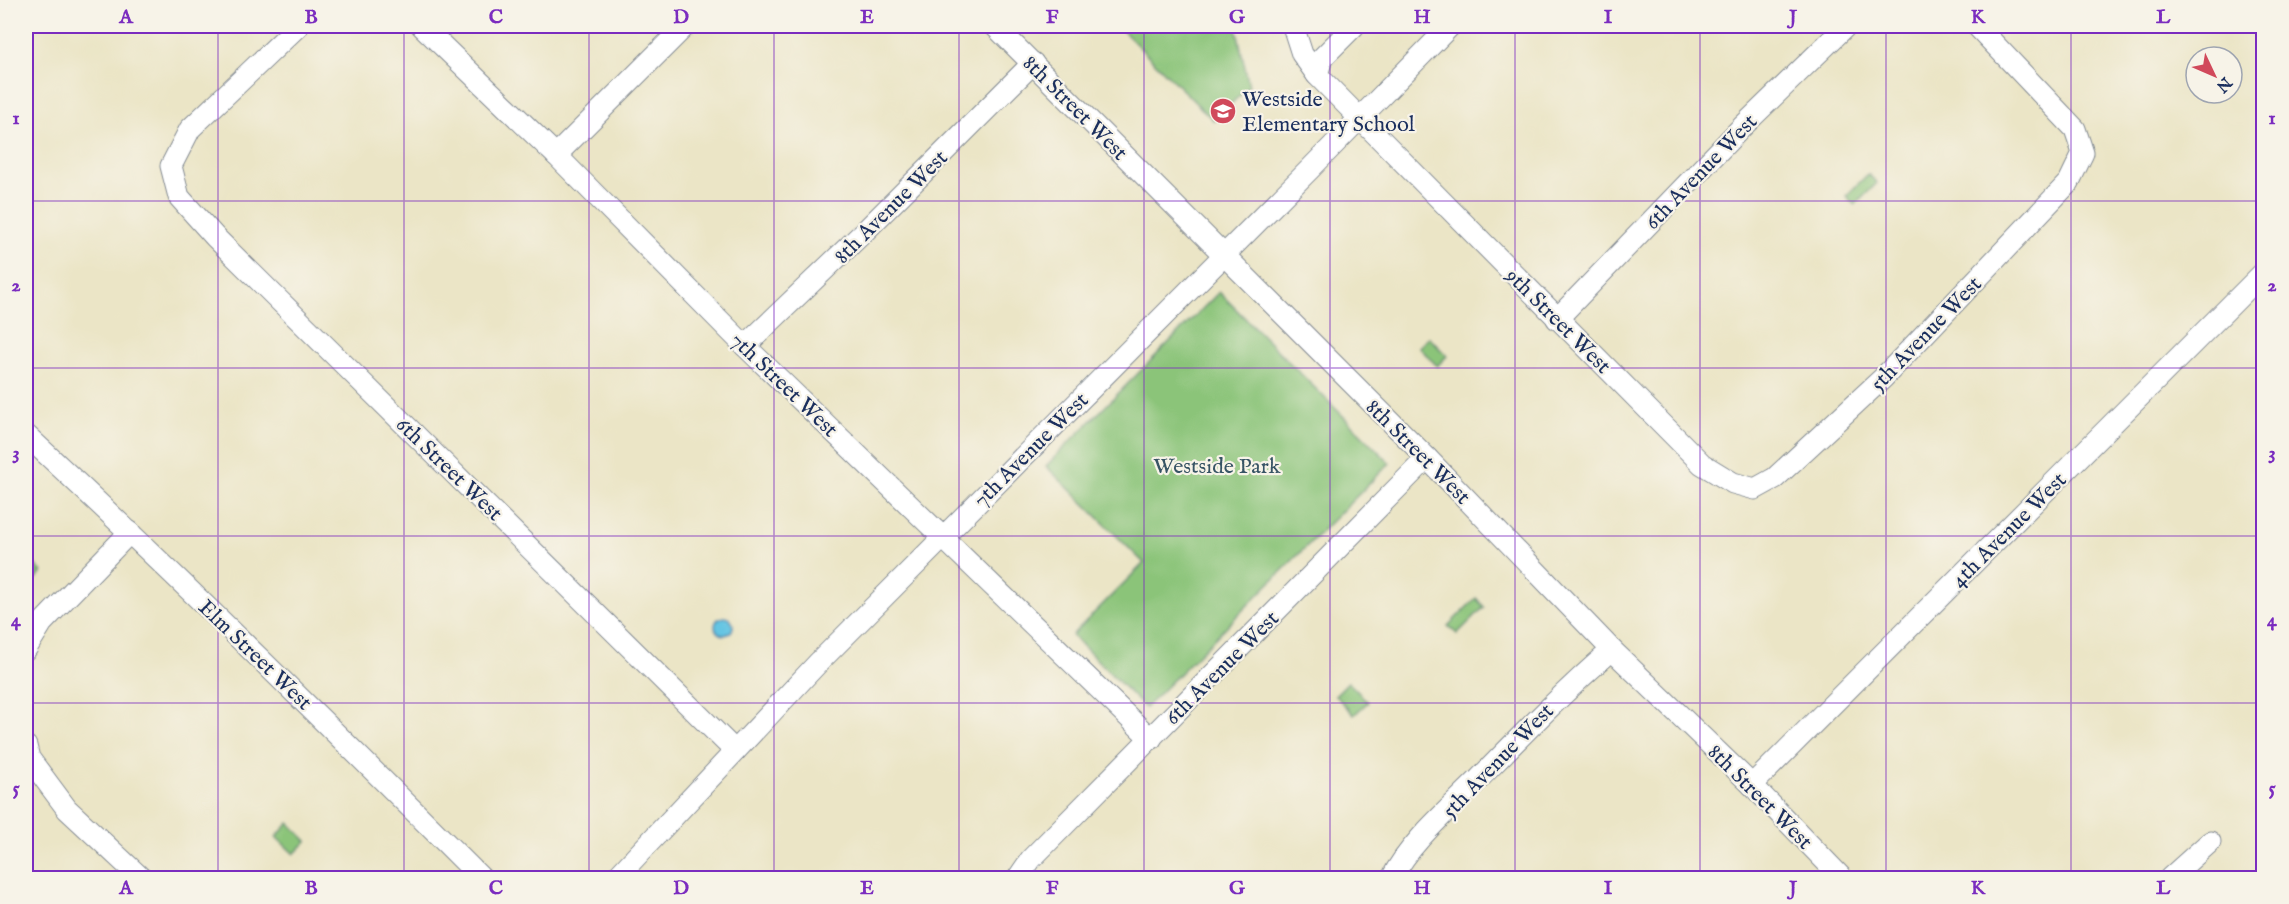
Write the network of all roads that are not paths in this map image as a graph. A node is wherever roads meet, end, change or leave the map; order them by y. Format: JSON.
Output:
{"nodes":[{"id":1,"x":298,"y":26,"type":"edge"},
{"id":2,"x":422,"y":26,"type":"edge"},
{"id":3,"x":685,"y":26,"type":"edge"},
{"id":4,"x":995,"y":26,"type":"edge"},
{"id":5,"x":1293,"y":26,"type":"edge"},
{"id":6,"x":1354,"y":26,"type":"edge"},
{"id":7,"x":1450,"y":26,"type":"edge"},
{"id":8,"x":1846,"y":26,"type":"edge"},
{"id":9,"x":1977,"y":26,"type":"edge"},
{"id":10,"x":1033,"y":63,"type":"junction"},
{"id":11,"x":1317,"y":75,"type":"junction"},
{"id":12,"x":1359,"y":118,"type":"junction"},
{"id":13,"x":556,"y":155,"type":"junction"},
{"id":14,"x":1223,"y":256,"type":"junction"},
{"id":15,"x":2264,"y":272,"type":"edge"},
{"id":16,"x":1557,"y":319,"type":"junction"},
{"id":17,"x":745,"y":346,"type":"junction"},
{"id":18,"x":26,"y":435,"type":"edge"},
{"id":19,"x":1426,"y":458,"type":"junction"},
{"id":20,"x":1775,"y":478,"type":"joint"},
{"id":21,"x":130,"y":532,"type":"junction"},
{"id":22,"x":942,"y":537,"type":"junction"},
{"id":23,"x":26,"y":649,"type":"edge"},
{"id":24,"x":1612,"y":650,"type":"junction"},
{"id":25,"x":1151,"y":739,"type":"junction"},
{"id":26,"x":26,"y":746,"type":"edge"},
{"id":27,"x":735,"y":751,"type":"junction"},
{"id":28,"x":1752,"y":785,"type":"junction"},
{"id":29,"x":2210,"y":842,"type":"dead end"},
{"id":30,"x":141,"y":879,"type":"edge"},
{"id":31,"x":481,"y":879,"type":"edge"},
{"id":32,"x":616,"y":879,"type":"edge"},
{"id":33,"x":1018,"y":879,"type":"edge"},
{"id":34,"x":1392,"y":879,"type":"edge"},
{"id":35,"x":1842,"y":879,"type":"edge"},
{"id":36,"x":2170,"y":879,"type":"edge"}],
"edges":[{"from":1,"to":27,"type":"street","name":"6th Street West"},
{"from":2,"to":13,"type":"street","name":"7th Street West"},
{"from":3,"to":13,"type":"street"},
{"from":4,"to":10,"type":"street","name":"8th Street West"},
{"from":5,"to":11,"type":"street","name":"9th Street West"},
{"from":6,"to":11,"type":"street"},
{"from":7,"to":12,"type":"street","name":"7th Avenue West"},
{"from":8,"to":16,"type":"street","name":"6th Avenue West"},
{"from":9,"to":20,"type":"street","name":"5th Avenue West"},
{"from":10,"to":14,"type":"street","name":"8th Street West"},
{"from":10,"to":17,"type":"street","name":"8th Avenue West"},
{"from":11,"to":12,"type":"street","name":"9th Street West"},
{"from":12,"to":14,"type":"street","name":"7th Avenue West"},
{"from":12,"to":16,"type":"street","name":"9th Street West"},
{"from":13,"to":17,"type":"street","name":"7th Street West"},
{"from":14,"to":19,"type":"street","name":"8th Street West"},
{"from":14,"to":22,"type":"street","name":"7th Avenue West"},
{"from":15,"to":28,"type":"street","name":"4th Avenue West"},
{"from":16,"to":20,"type":"street","name":"9th Street West"},
{"from":17,"to":22,"type":"street","name":"7th Street West"},
{"from":18,"to":21,"type":"street","name":"Elm Street West"},
{"from":19,"to":24,"type":"street","name":"8th Street West"},
{"from":19,"to":25,"type":"street","name":"6th Avenue West"},
{"from":21,"to":23,"type":"street"},
{"from":21,"to":31,"type":"street","name":"Elm Street West"},
{"from":22,"to":25,"type":"street","name":"7th Street West"},
{"from":22,"to":27,"type":"street","name":"7th Avenue West"},
{"from":24,"to":28,"type":"street","name":"8th Street West"},
{"from":24,"to":34,"type":"street","name":"5th Avenue West"},
{"from":25,"to":33,"type":"street","name":"6th Avenue West"},
{"from":26,"to":30,"type":"street"},
{"from":27,"to":32,"type":"street","name":"7th Avenue West"},
{"from":28,"to":35,"type":"street","name":"8th Street West"},
{"from":29,"to":36,"type":"street"}]}
